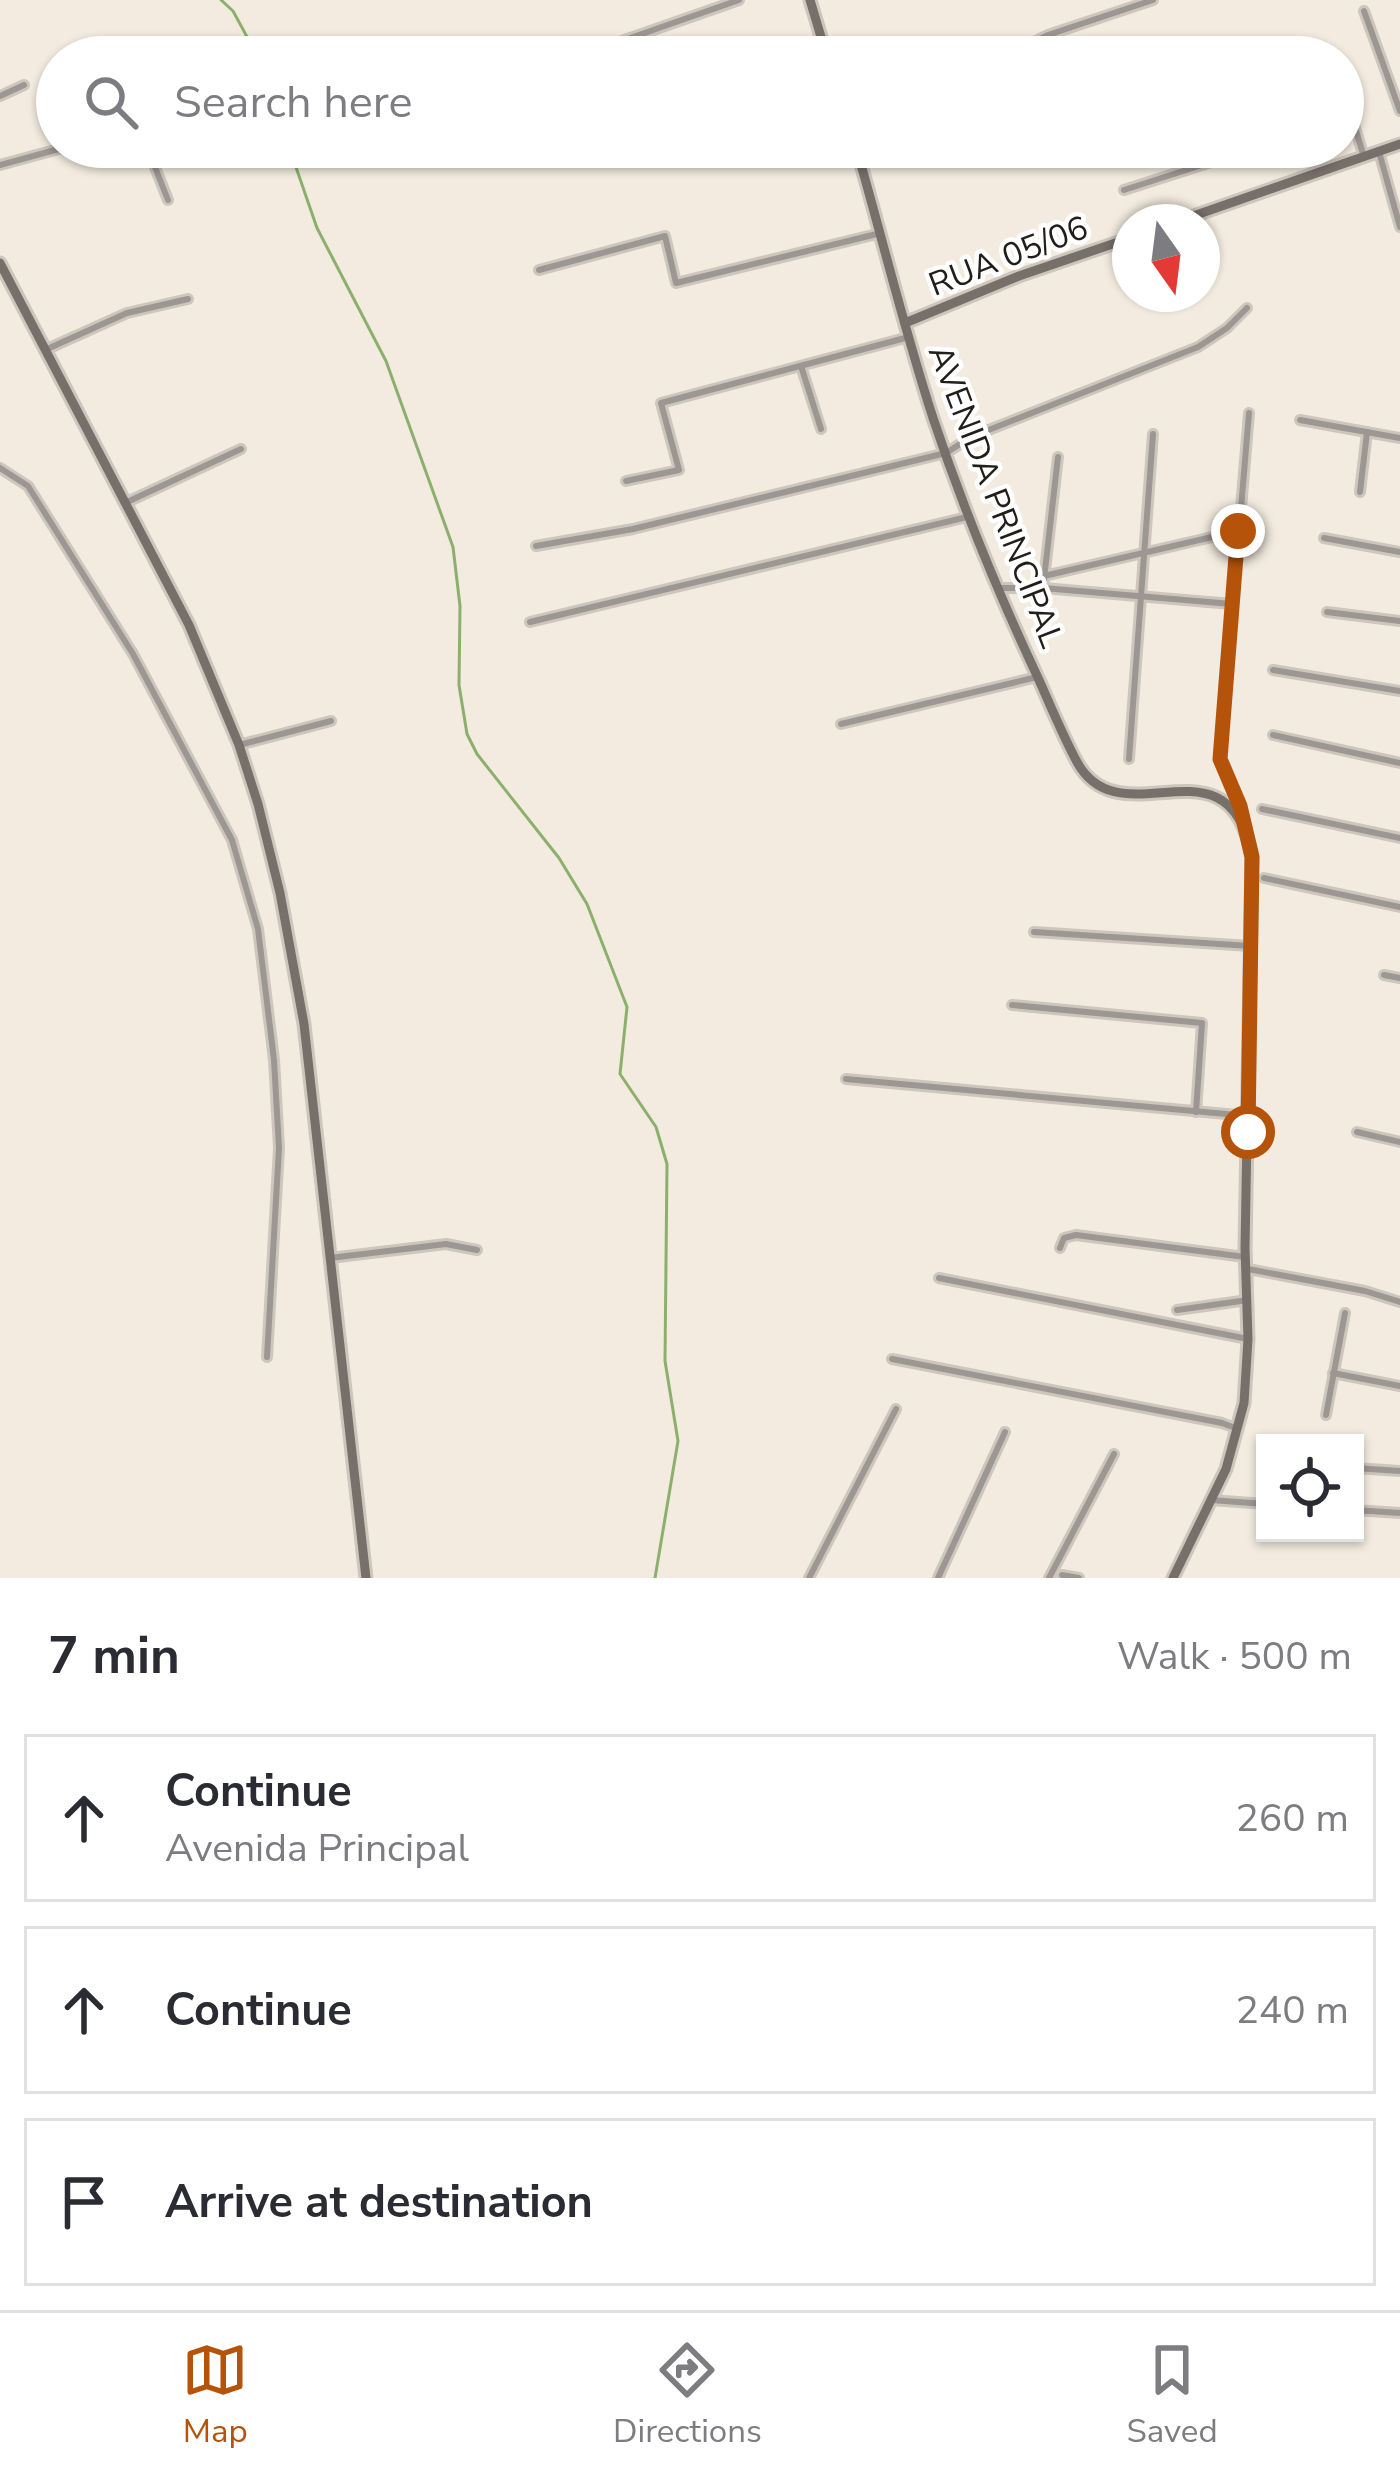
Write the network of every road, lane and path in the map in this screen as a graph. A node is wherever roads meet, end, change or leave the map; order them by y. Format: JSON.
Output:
{"nodes":[{"id":1,"x":739,"y":0,"type":"edge"},
{"id":2,"x":811,"y":0,"type":"edge"},
{"id":3,"x":1153,"y":0,"type":"edge"},
{"id":4,"x":1364,"y":11,"type":"dead end"},
{"id":5,"x":636,"y":36,"type":"edge"},
{"id":6,"x":821,"y":36,"type":"edge"},
{"id":7,"x":1046,"y":36,"type":"edge"},
{"id":8,"x":24,"y":85,"type":"dead end"},
{"id":9,"x":0,"y":96,"type":"edge"},
{"id":10,"x":1400,"y":112,"type":"edge"},
{"id":11,"x":1400,"y":145,"type":"edge"},
{"id":12,"x":1379,"y":152,"type":"junction"},
{"id":13,"x":36,"y":155,"type":"edge"},
{"id":14,"x":1364,"y":157,"type":"edge"},
{"id":15,"x":0,"y":165,"type":"edge"},
{"id":16,"x":155,"y":168,"type":"edge"},
{"id":17,"x":862,"y":168,"type":"edge"},
{"id":18,"x":1193,"y":168,"type":"edge"},
{"id":19,"x":1332,"y":168,"type":"edge"},
{"id":20,"x":1124,"y":190,"type":"dead end"},
{"id":21,"x":168,"y":200,"type":"dead end"},
{"id":22,"x":1220,"y":207,"type":"edge"},
{"id":23,"x":1400,"y":227,"type":"edge"},
{"id":24,"x":881,"y":233,"type":"junction"},
{"id":25,"x":1112,"y":244,"type":"edge"},
{"id":26,"x":0,"y":263,"type":"edge"},
{"id":27,"x":539,"y":270,"type":"dead end"},
{"id":28,"x":188,"y":299,"type":"dead end"},
{"id":29,"x":1247,"y":308,"type":"dead end"},
{"id":30,"x":905,"y":323,"type":"junction"},
{"id":31,"x":909,"y":337,"type":"junction"},
{"id":32,"x":45,"y":350,"type":"junction"},
{"id":33,"x":801,"y":366,"type":"junction"},
{"id":34,"x":1249,"y":412,"type":"dead end"},
{"id":35,"x":1300,"y":421,"type":"dead end"},
{"id":36,"x":821,"y":429,"type":"dead end"},
{"id":37,"x":1367,"y":432,"type":"junction"},
{"id":38,"x":1154,"y":434,"type":"dead end"},
{"id":39,"x":1400,"y":438,"type":"edge"},
{"id":40,"x":241,"y":449,"type":"dead end"},
{"id":41,"x":946,"y":453,"type":"junction"},
{"id":42,"x":1058,"y":457,"type":"dead end"},
{"id":43,"x":0,"y":468,"type":"edge"},
{"id":44,"x":626,"y":481,"type":"dead end"},
{"id":45,"x":1360,"y":493,"type":"dead end"},
{"id":46,"x":125,"y":503,"type":"junction"},
{"id":47,"x":970,"y":516,"type":"junction"},
{"id":48,"x":1238,"y":531,"type":"junction"},
{"id":49,"x":1324,"y":538,"type":"dead end"},
{"id":50,"x":536,"y":546,"type":"dead end"},
{"id":51,"x":1144,"y":552,"type":"junction"},
{"id":52,"x":1400,"y":552,"type":"edge"},
{"id":53,"x":1044,"y":576,"type":"junction"},
{"id":54,"x":1043,"y":588,"type":"junction"},
{"id":55,"x":996,"y":589,"type":"junction"},
{"id":56,"x":1140,"y":598,"type":"junction"},
{"id":57,"x":1232,"y":604,"type":"junction"},
{"id":58,"x":1327,"y":612,"type":"dead end"},
{"id":59,"x":530,"y":622,"type":"dead end"},
{"id":60,"x":1400,"y":622,"type":"edge"},
{"id":61,"x":1273,"y":670,"type":"dead end"},
{"id":62,"x":1037,"y":677,"type":"junction"},
{"id":63,"x":1400,"y":691,"type":"edge"},
{"id":64,"x":331,"y":722,"type":"dead end"},
{"id":65,"x":841,"y":724,"type":"dead end"},
{"id":66,"x":1273,"y":735,"type":"dead end"},
{"id":67,"x":239,"y":746,"type":"junction"},
{"id":68,"x":1129,"y":759,"type":"dead end"},
{"id":69,"x":1400,"y":763,"type":"edge"},
{"id":70,"x":1262,"y":809,"type":"dead end"},
{"id":71,"x":1240,"y":817,"type":"junction"},
{"id":72,"x":1400,"y":838,"type":"edge"},
{"id":73,"x":1264,"y":878,"type":"dead end"},
{"id":74,"x":1400,"y":907,"type":"edge"},
{"id":75,"x":1034,"y":932,"type":"dead end"},
{"id":76,"x":1250,"y":946,"type":"junction"},
{"id":77,"x":1384,"y":975,"type":"dead end"},
{"id":78,"x":1400,"y":978,"type":"edge"},
{"id":79,"x":1012,"y":1005,"type":"dead end"},
{"id":80,"x":846,"y":1079,"type":"dead end"},
{"id":81,"x":1196,"y":1112,"type":"junction"},
{"id":82,"x":1248,"y":1116,"type":"junction"},
{"id":83,"x":1357,"y":1132,"type":"dead end"},
{"id":84,"x":1400,"y":1142,"type":"edge"},
{"id":85,"x":1060,"y":1249,"type":"dead end"},
{"id":86,"x":477,"y":1250,"type":"dead end"},
{"id":87,"x":330,"y":1258,"type":"junction"},
{"id":88,"x":1247,"y":1263,"type":"junction"},
{"id":89,"x":939,"y":1278,"type":"dead end"},
{"id":90,"x":1248,"y":1300,"type":"junction"},
{"id":91,"x":1400,"y":1302,"type":"edge"},
{"id":92,"x":1178,"y":1310,"type":"dead end"},
{"id":93,"x":1345,"y":1313,"type":"dead end"},
{"id":94,"x":1248,"y":1339,"type":"junction"},
{"id":95,"x":267,"y":1357,"type":"dead end"},
{"id":96,"x":892,"y":1359,"type":"dead end"},
{"id":97,"x":1331,"y":1373,"type":"junction"},
{"id":98,"x":1400,"y":1386,"type":"edge"},
{"id":99,"x":896,"y":1409,"type":"dead end"},
{"id":100,"x":1326,"y":1415,"type":"dead end"},
{"id":101,"x":1238,"y":1429,"type":"junction"},
{"id":102,"x":1005,"y":1432,"type":"dead end"},
{"id":103,"x":1114,"y":1454,"type":"dead end"},
{"id":104,"x":1364,"y":1469,"type":"edge"},
{"id":105,"x":1400,"y":1471,"type":"edge"},
{"id":106,"x":1210,"y":1500,"type":"junction"},
{"id":107,"x":1256,"y":1503,"type":"edge"},
{"id":108,"x":1364,"y":1511,"type":"edge"},
{"id":109,"x":1400,"y":1513,"type":"edge"},
{"id":110,"x":1062,"y":1575,"type":"dead end"},
{"id":111,"x":366,"y":1578,"type":"edge"},
{"id":112,"x":809,"y":1578,"type":"edge"},
{"id":113,"x":938,"y":1578,"type":"edge"},
{"id":114,"x":1049,"y":1578,"type":"edge"},
{"id":115,"x":1079,"y":1578,"type":"edge"},
{"id":116,"x":1173,"y":1578,"type":"edge"}],
"edges":[{"from":1,"to":5,"type":"street"},
{"from":2,"to":6,"type":"street"},
{"from":3,"to":7,"type":"street"},
{"from":4,"to":10,"type":"street"},
{"from":8,"to":9,"type":"street"},
{"from":11,"to":12,"type":"street"},
{"from":12,"to":14,"type":"street"},
{"from":12,"to":23,"type":"street"},
{"from":13,"to":15,"type":"street"},
{"from":16,"to":21,"type":"street"},
{"from":17,"to":24,"type":"street","name":"AVENIDA PRINCIPAL"},
{"from":18,"to":20,"type":"street"},
{"from":19,"to":22,"type":"street"},
{"from":24,"to":27,"type":"street"},
{"from":24,"to":30,"type":"street","name":"AVENIDA PRINCIPAL"},
{"from":25,"to":30,"type":"street","name":"RUA 05/06"},
{"from":26,"to":32,"type":"street"},
{"from":28,"to":32,"type":"street"},
{"from":29,"to":41,"type":"street"},
{"from":30,"to":31,"type":"street","name":"AVENIDA PRINCIPAL"},
{"from":31,"to":33,"type":"street"},
{"from":31,"to":41,"type":"street","name":"AVENIDA PRINCIPAL"},
{"from":32,"to":46,"type":"street"},
{"from":33,"to":36,"type":"street"},
{"from":33,"to":44,"type":"street"},
{"from":34,"to":48,"type":"street"},
{"from":35,"to":37,"type":"street"},
{"from":37,"to":39,"type":"street"},
{"from":37,"to":45,"type":"street"},
{"from":38,"to":51,"type":"street"},
{"from":40,"to":46,"type":"street"},
{"from":41,"to":47,"type":"street","name":"AVENIDA PRINCIPAL"},
{"from":41,"to":50,"type":"street"},
{"from":42,"to":53,"type":"street"},
{"from":43,"to":95,"type":"street"},
{"from":46,"to":67,"type":"street"},
{"from":47,"to":55,"type":"street","name":"AVENIDA PRINCIPAL"},
{"from":47,"to":59,"type":"street"},
{"from":48,"to":51,"type":"street"},
{"from":48,"to":57,"type":"street"},
{"from":49,"to":52,"type":"street"},
{"from":51,"to":53,"type":"street"},
{"from":51,"to":56,"type":"street"},
{"from":53,"to":54,"type":"street"},
{"from":54,"to":55,"type":"street"},
{"from":54,"to":56,"type":"street"},
{"from":55,"to":62,"type":"street","name":"AVENIDA PRINCIPAL"},
{"from":56,"to":57,"type":"street"},
{"from":56,"to":68,"type":"street"},
{"from":57,"to":71,"type":"street"},
{"from":58,"to":60,"type":"street"},
{"from":61,"to":63,"type":"street"},
{"from":62,"to":65,"type":"street"},
{"from":62,"to":71,"type":"street","name":"AVENIDA PRINCIPAL"},
{"from":64,"to":67,"type":"street"},
{"from":66,"to":69,"type":"street"},
{"from":67,"to":87,"type":"street"},
{"from":70,"to":72,"type":"street"},
{"from":71,"to":76,"type":"street"},
{"from":73,"to":74,"type":"street"},
{"from":75,"to":76,"type":"street"},
{"from":76,"to":82,"type":"street"},
{"from":77,"to":78,"type":"street"},
{"from":79,"to":81,"type":"street"},
{"from":80,"to":81,"type":"street"},
{"from":81,"to":82,"type":"street"},
{"from":82,"to":88,"type":"street"},
{"from":83,"to":84,"type":"street"},
{"from":85,"to":88,"type":"street"},
{"from":86,"to":87,"type":"street"},
{"from":87,"to":111,"type":"street"},
{"from":88,"to":90,"type":"street"},
{"from":88,"to":91,"type":"street"},
{"from":89,"to":94,"type":"street"},
{"from":90,"to":92,"type":"street"},
{"from":90,"to":94,"type":"street"},
{"from":93,"to":97,"type":"street"},
{"from":94,"to":101,"type":"street"},
{"from":96,"to":101,"type":"street"},
{"from":97,"to":98,"type":"street"},
{"from":97,"to":100,"type":"street"},
{"from":99,"to":112,"type":"street"},
{"from":101,"to":106,"type":"street"},
{"from":102,"to":113,"type":"street"},
{"from":103,"to":114,"type":"street"},
{"from":104,"to":105,"type":"street"},
{"from":106,"to":107,"type":"street"},
{"from":106,"to":116,"type":"street"},
{"from":108,"to":109,"type":"street"},
{"from":110,"to":115,"type":"street"}]}
